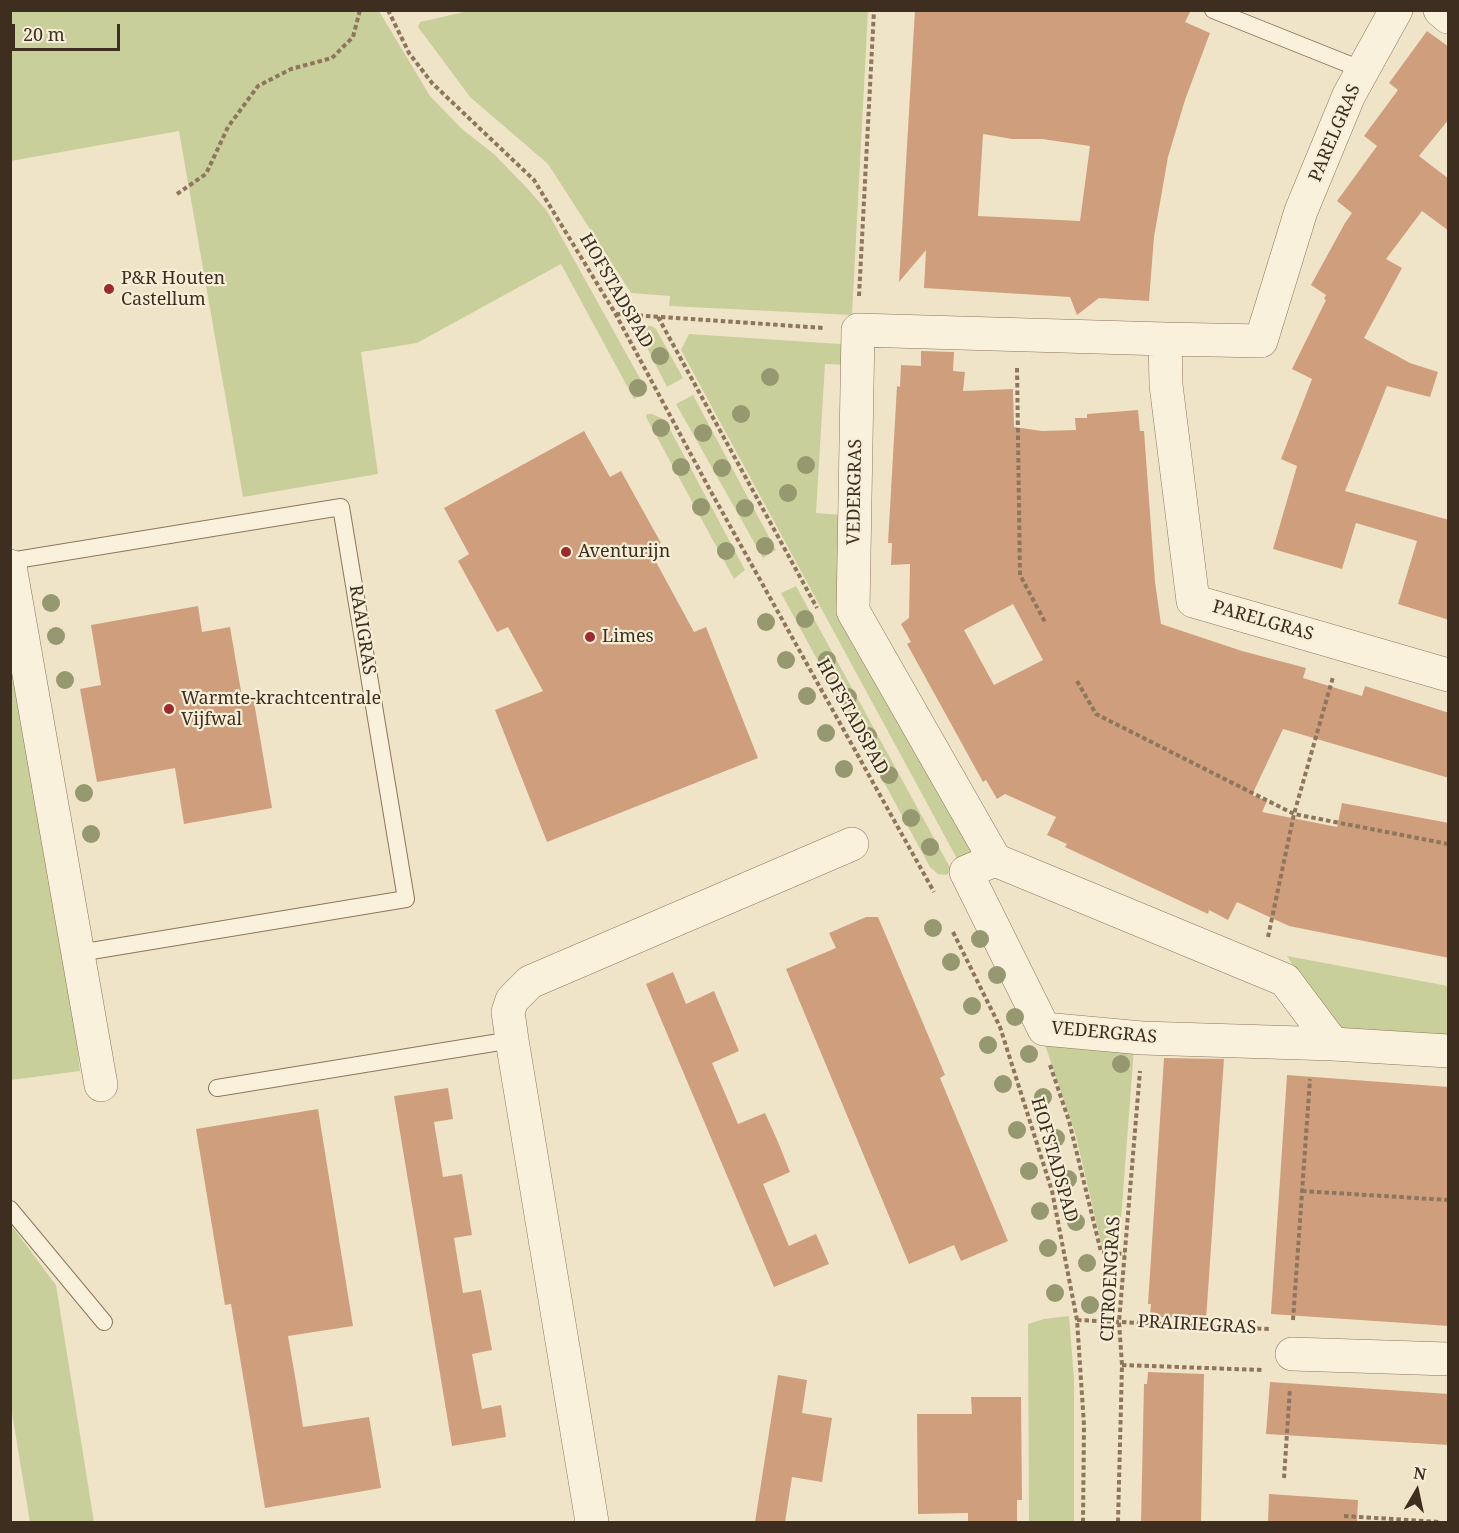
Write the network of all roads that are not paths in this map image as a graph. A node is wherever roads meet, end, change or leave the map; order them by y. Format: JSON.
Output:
{"nodes":[{"id":1,"x":1213,"y":10,"type":"edge"},
{"id":2,"x":1396,"y":10,"type":"edge"},
{"id":3,"x":1440,"y":10,"type":"edge"},
{"id":4,"x":1449,"y":17,"type":"edge"},
{"id":5,"x":1363,"y":70,"type":"junction"},
{"id":6,"x":858,"y":330,"type":"joint"},
{"id":7,"x":1165,"y":339,"type":"junction"},
{"id":8,"x":10,"y":561,"type":"edge"},
{"id":9,"x":10,"y":566,"type":"edge"},
{"id":10,"x":1449,"y":675,"type":"edge"},
{"id":11,"x":852,"y":844,"type":"dead end"},
{"id":12,"x":995,"y":860,"type":"junction"},
{"id":13,"x":79,"y":953,"type":"junction"},
{"id":14,"x":512,"y":1040,"type":"junction"},
{"id":15,"x":1322,"y":1044,"type":"junction"},
{"id":16,"x":1449,"y":1051,"type":"edge"},
{"id":17,"x":101,"y":1085,"type":"dead end"},
{"id":18,"x":217,"y":1088,"type":"dead end"},
{"id":19,"x":10,"y":1209,"type":"edge"},
{"id":20,"x":104,"y":1322,"type":"dead end"},
{"id":21,"x":1292,"y":1352,"type":"road end"},
{"id":22,"x":1449,"y":1359,"type":"edge"},
{"id":23,"x":592,"y":1522,"type":"edge"}],
"edges":[{"from":1,"to":5,"type":"lane"},
{"from":2,"to":5,"type":"street","name":"PARELGRAS"},
{"from":3,"to":4,"type":"street"},
{"from":5,"to":7,"type":"street","name":"PARELGRAS"},
{"from":6,"to":7,"type":"street","name":"PARELGRAS"},
{"from":6,"to":12,"type":"street","name":"VEDERGRAS"},
{"from":7,"to":10,"type":"street","name":"PARELGRAS"},
{"from":8,"to":13,"type":"lane","name":"RAAIGRAS"},
{"from":9,"to":13,"type":"street"},
{"from":11,"to":14,"type":"street"},
{"from":12,"to":15,"type":"street"},
{"from":12,"to":15,"type":"street","name":"VEDERGRAS"},
{"from":13,"to":17,"type":"street"},
{"from":14,"to":18,"type":"lane"},
{"from":14,"to":23,"type":"street"},
{"from":15,"to":16,"type":"street","name":"VEDERGRAS"},
{"from":19,"to":20,"type":"lane"},
{"from":21,"to":22,"type":"street"}]}
